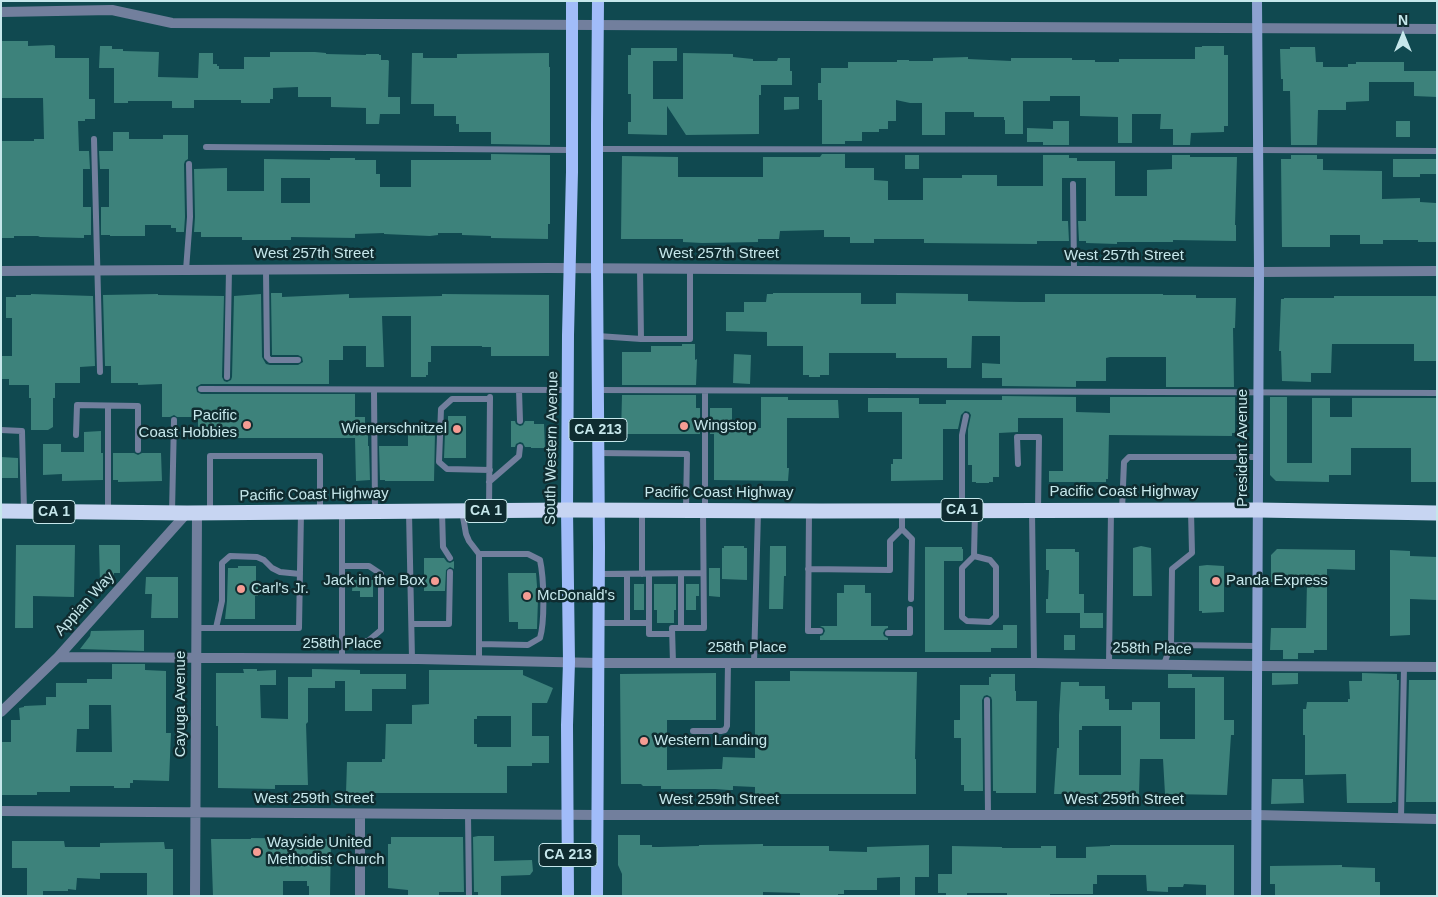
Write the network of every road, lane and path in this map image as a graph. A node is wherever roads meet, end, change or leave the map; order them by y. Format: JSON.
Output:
{"nodes":[{"id":1,"x":572,"y":1,"type":"edge"},
{"id":2,"x":598,"y":1,"type":"edge"},
{"id":3,"x":1257,"y":1,"type":"edge"},
{"id":4,"x":1,"y":12,"type":"edge"},
{"id":5,"x":572,"y":25,"type":"junction"},
{"id":6,"x":598,"y":25,"type":"junction"},
{"id":7,"x":1257,"y":28,"type":"junction"},
{"id":8,"x":1437,"y":29,"type":"edge"},
{"id":9,"x":94,"y":139,"type":"dead end"},
{"id":10,"x":206,"y":147,"type":"dead end"},
{"id":11,"x":597,"y":149,"type":"junction"},
{"id":12,"x":571,"y":150,"type":"junction"},
{"id":13,"x":1257,"y":150,"type":"junction"},
{"id":14,"x":1437,"y":151,"type":"edge"},
{"id":15,"x":189,"y":164,"type":"dead end"},
{"id":16,"x":1073,"y":184,"type":"dead end"},
{"id":17,"x":570,"y":268,"type":"junction"},
{"id":18,"x":597,"y":269,"type":"junction"},
{"id":19,"x":640,"y":269,"type":"junction"},
{"id":20,"x":690,"y":269,"type":"junction"},
{"id":21,"x":186,"y":270,"type":"junction"},
{"id":22,"x":229,"y":270,"type":"junction"},
{"id":23,"x":266,"y":270,"type":"junction"},
{"id":24,"x":1,"y":271,"type":"edge"},
{"id":25,"x":96,"y":271,"type":"junction"},
{"id":26,"x":1074,"y":271,"type":"junction"},
{"id":27,"x":1437,"y":271,"type":"edge"},
{"id":28,"x":1259,"y":272,"type":"junction"},
{"id":29,"x":598,"y":336,"type":"junction"},
{"id":30,"x":641,"y":339,"type":"junction"},
{"id":31,"x":298,"y":360,"type":"dead end"},
{"id":32,"x":100,"y":372,"type":"dead end"},
{"id":33,"x":228,"y":377,"type":"dead end"},
{"id":34,"x":201,"y":389,"type":"dead end"},
{"id":35,"x":374,"y":390,"type":"junction"},
{"id":36,"x":490,"y":390,"type":"junction"},
{"id":37,"x":519,"y":390,"type":"junction"},
{"id":38,"x":569,"y":390,"type":"junction"},
{"id":39,"x":598,"y":390,"type":"junction"},
{"id":40,"x":705,"y":391,"type":"junction"},
{"id":41,"x":1258,"y":392,"type":"junction"},
{"id":42,"x":1437,"y":393,"type":"edge"},
{"id":43,"x":490,"y":399,"type":"junction"},
{"id":44,"x":108,"y":406,"type":"junction"},
{"id":45,"x":966,"y":416,"type":"dead end"},
{"id":46,"x":174,"y":420,"type":"dead end"},
{"id":47,"x":520,"y":421,"type":"dead end"},
{"id":48,"x":1,"y":430,"type":"edge"},
{"id":49,"x":76,"y":435,"type":"dead end"},
{"id":50,"x":520,"y":446,"type":"dead end"},
{"id":51,"x":138,"y":450,"type":"dead end"},
{"id":52,"x":598,"y":453,"type":"junction"},
{"id":53,"x":1258,"y":457,"type":"junction"},
{"id":54,"x":1018,"y":464,"type":"dead end"},
{"id":55,"x":490,"y":470,"type":"junction"},
{"id":56,"x":489,"y":482,"type":"junction"},
{"id":57,"x":489,"y":510,"type":"junction"},
{"id":58,"x":567,"y":510,"type":"junction"},
{"id":59,"x":599,"y":510,"type":"junction"},
{"id":60,"x":642,"y":510,"type":"junction"},
{"id":61,"x":808,"y":510,"type":"junction"},
{"id":62,"x":902,"y":510,"type":"junction"},
{"id":63,"x":968,"y":510,"type":"junction"},
{"id":64,"x":1035,"y":510,"type":"junction"},
{"id":65,"x":1117,"y":510,"type":"junction"},
{"id":66,"x":1191,"y":510,"type":"junction"},
{"id":67,"x":1258,"y":510,"type":"junction"},
{"id":68,"x":1,"y":511,"type":"edge"},
{"id":69,"x":409,"y":511,"type":"junction"},
{"id":70,"x":442,"y":511,"type":"junction"},
{"id":71,"x":462,"y":511,"type":"junction"},
{"id":72,"x":686,"y":511,"type":"junction"},
{"id":73,"x":704,"y":511,"type":"junction"},
{"id":74,"x":758,"y":511,"type":"junction"},
{"id":75,"x":24,"y":512,"type":"junction"},
{"id":76,"x":108,"y":512,"type":"junction"},
{"id":77,"x":301,"y":512,"type":"junction"},
{"id":78,"x":320,"y":512,"type":"junction"},
{"id":79,"x":342,"y":512,"type":"junction"},
{"id":80,"x":375,"y":512,"type":"junction"},
{"id":81,"x":192,"y":513,"type":"junction"},
{"id":82,"x":1437,"y":513,"type":"edge"},
{"id":83,"x":902,"y":529,"type":"junction"},
{"id":84,"x":479,"y":554,"type":"junction"},
{"id":85,"x":974,"y":556,"type":"junction"},
{"id":86,"x":450,"y":558,"type":"dead end"},
{"id":87,"x":342,"y":566,"type":"junction"},
{"id":88,"x":808,"y":569,"type":"junction"},
{"id":89,"x":450,"y":572,"type":"dead end"},
{"id":90,"x":704,"y":573,"type":"junction"},
{"id":91,"x":300,"y":574,"type":"junction"},
{"id":92,"x":599,"y":574,"type":"junction"},
{"id":93,"x":627,"y":574,"type":"junction"},
{"id":94,"x":646,"y":574,"type":"junction"},
{"id":95,"x":681,"y":574,"type":"junction"},
{"id":96,"x":910,"y":599,"type":"dead end"},
{"id":97,"x":910,"y":608,"type":"dead end"},
{"id":98,"x":599,"y":623,"type":"junction"},
{"id":99,"x":628,"y":623,"type":"junction"},
{"id":100,"x":650,"y":623,"type":"junction"},
{"id":101,"x":412,"y":624,"type":"junction"},
{"id":102,"x":196,"y":628,"type":"junction"},
{"id":103,"x":216,"y":628,"type":"junction"},
{"id":104,"x":681,"y":628,"type":"junction"},
{"id":105,"x":820,"y":632,"type":"dead end"},
{"id":106,"x":888,"y":633,"type":"dead end"},
{"id":107,"x":672,"y":634,"type":"junction"},
{"id":108,"x":342,"y":641,"type":"junction"},
{"id":109,"x":479,"y":644,"type":"junction"},
{"id":110,"x":1171,"y":645,"type":"junction"},
{"id":111,"x":1257,"y":646,"type":"junction"},
{"id":112,"x":58,"y":657,"type":"junction"},
{"id":113,"x":196,"y":658,"type":"junction"},
{"id":114,"x":342,"y":659,"type":"junction"},
{"id":115,"x":412,"y":660,"type":"junction"},
{"id":116,"x":479,"y":660,"type":"junction"},
{"id":117,"x":569,"y":662,"type":"junction"},
{"id":118,"x":598,"y":663,"type":"junction"},
{"id":119,"x":673,"y":663,"type":"junction"},
{"id":120,"x":728,"y":663,"type":"junction"},
{"id":121,"x":754,"y":663,"type":"junction"},
{"id":122,"x":1034,"y":663,"type":"junction"},
{"id":123,"x":1109,"y":664,"type":"junction"},
{"id":124,"x":1164,"y":664,"type":"junction"},
{"id":125,"x":1257,"y":666,"type":"junction"},
{"id":126,"x":1404,"y":667,"type":"junction"},
{"id":127,"x":1437,"y":667,"type":"edge"},
{"id":128,"x":987,"y":700,"type":"dead end"},
{"id":129,"x":1,"y":712,"type":"edge"},
{"id":130,"x":693,"y":731,"type":"dead end"},
{"id":131,"x":1,"y":812,"type":"edge"},
{"id":132,"x":196,"y":812,"type":"junction"},
{"id":133,"x":360,"y":814,"type":"junction"},
{"id":134,"x":468,"y":815,"type":"junction"},
{"id":135,"x":568,"y":815,"type":"junction"},
{"id":136,"x":1256,"y":815,"type":"junction"},
{"id":137,"x":598,"y":816,"type":"junction"},
{"id":138,"x":988,"y":816,"type":"junction"},
{"id":139,"x":1401,"y":818,"type":"junction"},
{"id":140,"x":1437,"y":819,"type":"edge"},
{"id":141,"x":195,"y":896,"type":"edge"},
{"id":142,"x":360,"y":896,"type":"edge"},
{"id":143,"x":469,"y":896,"type":"edge"},
{"id":144,"x":568,"y":896,"type":"edge"},
{"id":145,"x":597,"y":896,"type":"edge"},
{"id":146,"x":1256,"y":896,"type":"edge"}],
"edges":[{"from":1,"to":5,"type":"main road","name":"South Western Avenue","number":"CA 213"},
{"from":2,"to":6,"type":"main road","number":"CA 213"},
{"from":3,"to":7,"type":"street","name":"President Avenue"},
{"from":4,"to":5,"type":"street"},
{"from":5,"to":6,"type":"street"},
{"from":5,"to":12,"type":"main road","name":"South Western Avenue","number":"CA 213"},
{"from":6,"to":7,"type":"street"},
{"from":6,"to":11,"type":"main road","number":"CA 213"},
{"from":7,"to":8,"type":"street"},
{"from":7,"to":13,"type":"street","name":"President Avenue"},
{"from":9,"to":25,"type":"lane"},
{"from":10,"to":12,"type":"lane"},
{"from":11,"to":13,"type":"lane"},
{"from":11,"to":18,"type":"main road","number":"CA 213"},
{"from":12,"to":17,"type":"main road","name":"South Western Avenue","number":"CA 213"},
{"from":13,"to":14,"type":"lane"},
{"from":13,"to":28,"type":"street","name":"President Avenue"},
{"from":15,"to":21,"type":"lane"},
{"from":16,"to":26,"type":"lane"},
{"from":17,"to":18,"type":"street","name":"West 257th Street"},
{"from":17,"to":23,"type":"street","name":"West 257th Street"},
{"from":17,"to":38,"type":"main road","name":"South Western Avenue","number":"CA 213"},
{"from":18,"to":19,"type":"street","name":"West 257th Street"},
{"from":18,"to":29,"type":"main road","number":"CA 213"},
{"from":19,"to":20,"type":"street","name":"West 257th Street"},
{"from":19,"to":30,"type":"lane"},
{"from":20,"to":26,"type":"street","name":"West 257th Street"},
{"from":20,"to":30,"type":"lane"},
{"from":21,"to":22,"type":"street","name":"West 257th Street"},
{"from":21,"to":25,"type":"street","name":"West 257th Street"},
{"from":22,"to":23,"type":"street","name":"West 257th Street"},
{"from":22,"to":33,"type":"lane"},
{"from":23,"to":31,"type":"lane"},
{"from":24,"to":25,"type":"street","name":"West 257th Street"},
{"from":25,"to":32,"type":"lane"},
{"from":26,"to":28,"type":"street","name":"West 257th Street"},
{"from":27,"to":28,"type":"street","name":"West 257th Street"},
{"from":28,"to":41,"type":"street","name":"President Avenue"},
{"from":29,"to":30,"type":"lane"},
{"from":29,"to":39,"type":"main road","number":"CA 213"},
{"from":34,"to":35,"type":"lane"},
{"from":35,"to":36,"type":"lane"},
{"from":35,"to":80,"type":"lane"},
{"from":36,"to":37,"type":"lane"},
{"from":36,"to":43,"type":"lane"},
{"from":37,"to":38,"type":"lane"},
{"from":37,"to":47,"type":"lane"},
{"from":38,"to":58,"type":"main road","name":"South Western Avenue","number":"CA 213"},
{"from":39,"to":40,"type":"lane"},
{"from":39,"to":52,"type":"main road","number":"CA 213"},
{"from":40,"to":41,"type":"lane"},
{"from":40,"to":73,"type":"lane"},
{"from":41,"to":42,"type":"lane"},
{"from":41,"to":53,"type":"street","name":"President Avenue"},
{"from":43,"to":55,"type":"lane"},
{"from":43,"to":55,"type":"lane"},
{"from":44,"to":49,"type":"lane"},
{"from":44,"to":51,"type":"lane"},
{"from":44,"to":76,"type":"lane"},
{"from":45,"to":63,"type":"lane"},
{"from":46,"to":81,"type":"lane"},
{"from":48,"to":75,"type":"lane"},
{"from":50,"to":56,"type":"lane"},
{"from":52,"to":59,"type":"main road","number":"CA 213"},
{"from":52,"to":72,"type":"lane"},
{"from":53,"to":65,"type":"lane"},
{"from":53,"to":67,"type":"street","name":"President Avenue"},
{"from":54,"to":64,"type":"lane"},
{"from":55,"to":56,"type":"lane"},
{"from":56,"to":57,"type":"lane"},
{"from":57,"to":58,"type":"highway","name":"Pacific Coast Highway","number":"CA 1"},
{"from":57,"to":71,"type":"highway","name":"Pacific Coast Highway","number":"CA 1"},
{"from":58,"to":59,"type":"highway","name":"Pacific Coast Highway","number":"CA 1"},
{"from":58,"to":117,"type":"main road","name":"South Western Avenue","number":"CA 213"},
{"from":59,"to":60,"type":"highway","name":"Pacific Coast Highway","number":"CA 1"},
{"from":59,"to":92,"type":"main road","number":"CA 213"},
{"from":60,"to":72,"type":"highway","name":"Pacific Coast Highway","number":"CA 1"},
{"from":60,"to":94,"type":"lane"},
{"from":61,"to":62,"type":"highway","name":"Pacific Coast Highway","number":"CA 1"},
{"from":61,"to":74,"type":"highway","name":"Pacific Coast Highway","number":"CA 1"},
{"from":61,"to":88,"type":"lane"},
{"from":62,"to":63,"type":"highway","name":"Pacific Coast Highway","number":"CA 1"},
{"from":62,"to":83,"type":"lane"},
{"from":63,"to":64,"type":"highway","name":"Pacific Coast Highway","number":"CA 1"},
{"from":63,"to":85,"type":"lane"},
{"from":64,"to":65,"type":"highway","name":"Pacific Coast Highway","number":"CA 1"},
{"from":64,"to":122,"type":"lane"},
{"from":65,"to":66,"type":"highway","name":"Pacific Coast Highway","number":"CA 1"},
{"from":65,"to":123,"type":"lane"},
{"from":66,"to":67,"type":"highway","name":"Pacific Coast Highway","number":"CA 1"},
{"from":66,"to":110,"type":"lane"},
{"from":67,"to":82,"type":"highway","name":"Pacific Coast Highway","number":"CA 1"},
{"from":67,"to":111,"type":"street","name":"President Avenue"},
{"from":68,"to":75,"type":"highway","name":"Pacific Coast Highway","number":"CA 1"},
{"from":69,"to":70,"type":"highway","name":"Pacific Coast Highway","number":"CA 1"},
{"from":69,"to":80,"type":"highway","name":"Pacific Coast Highway","number":"CA 1"},
{"from":69,"to":101,"type":"lane"},
{"from":70,"to":71,"type":"highway","name":"Pacific Coast Highway","number":"CA 1"},
{"from":70,"to":86,"type":"lane"},
{"from":71,"to":84,"type":"lane"},
{"from":72,"to":73,"type":"highway","name":"Pacific Coast Highway","number":"CA 1"},
{"from":73,"to":74,"type":"highway","name":"Pacific Coast Highway","number":"CA 1"},
{"from":73,"to":90,"type":"lane"},
{"from":74,"to":121,"type":"lane"},
{"from":75,"to":76,"type":"highway","name":"Pacific Coast Highway","number":"CA 1"},
{"from":76,"to":81,"type":"highway","name":"Pacific Coast Highway","number":"CA 1"},
{"from":77,"to":78,"type":"highway","name":"Pacific Coast Highway","number":"CA 1"},
{"from":77,"to":81,"type":"highway","name":"Pacific Coast Highway","number":"CA 1"},
{"from":77,"to":91,"type":"lane"},
{"from":78,"to":79,"type":"highway","name":"Pacific Coast Highway","number":"CA 1"},
{"from":78,"to":81,"type":"lane"},
{"from":79,"to":80,"type":"highway","name":"Pacific Coast Highway","number":"CA 1"},
{"from":79,"to":87,"type":"lane"},
{"from":81,"to":102,"type":"street","name":"Cayuga Avenue"},
{"from":81,"to":112,"type":"street","name":"Appian Way"},
{"from":83,"to":88,"type":"lane"},
{"from":83,"to":96,"type":"lane"},
{"from":84,"to":109,"type":"lane"},
{"from":84,"to":109,"type":"lane"},
{"from":85,"to":85,"type":"lane"},
{"from":87,"to":108,"type":"lane"},
{"from":87,"to":108,"type":"lane"},
{"from":88,"to":105,"type":"lane"},
{"from":89,"to":101,"type":"lane"},
{"from":90,"to":95,"type":"lane"},
{"from":90,"to":104,"type":"lane"},
{"from":91,"to":103,"type":"lane"},
{"from":91,"to":103,"type":"lane"},
{"from":92,"to":93,"type":"lane"},
{"from":92,"to":98,"type":"main road","number":"CA 213"},
{"from":93,"to":94,"type":"lane"},
{"from":93,"to":99,"type":"lane"},
{"from":94,"to":95,"type":"lane"},
{"from":94,"to":100,"type":"lane"},
{"from":95,"to":104,"type":"lane"},
{"from":97,"to":106,"type":"lane"},
{"from":98,"to":99,"type":"lane"},
{"from":98,"to":118,"type":"main road","number":"CA 213"},
{"from":99,"to":100,"type":"lane"},
{"from":100,"to":107,"type":"lane"},
{"from":101,"to":115,"type":"lane"},
{"from":102,"to":103,"type":"lane"},
{"from":102,"to":113,"type":"street","name":"Cayuga Avenue"},
{"from":104,"to":107,"type":"lane"},
{"from":107,"to":119,"type":"lane"},
{"from":108,"to":114,"type":"lane"},
{"from":109,"to":116,"type":"lane"},
{"from":110,"to":111,"type":"lane"},
{"from":110,"to":124,"type":"lane"},
{"from":111,"to":125,"type":"street","name":"President Avenue"},
{"from":112,"to":113,"type":"street","name":"258th Place"},
{"from":112,"to":129,"type":"street","name":"Appian Way"},
{"from":113,"to":114,"type":"street","name":"258th Place"},
{"from":113,"to":132,"type":"street","name":"Cayuga Avenue"},
{"from":114,"to":115,"type":"street","name":"258th Place"},
{"from":115,"to":116,"type":"street","name":"258th Place"},
{"from":116,"to":117,"type":"street","name":"258th Place"},
{"from":117,"to":118,"type":"street","name":"258th Place"},
{"from":117,"to":135,"type":"main road","name":"South Western Avenue","number":"CA 213"},
{"from":118,"to":119,"type":"street","name":"258th Place"},
{"from":118,"to":137,"type":"main road","number":"CA 213"},
{"from":119,"to":120,"type":"street","name":"258th Place"},
{"from":120,"to":121,"type":"street","name":"258th Place"},
{"from":120,"to":130,"type":"lane"},
{"from":121,"to":122,"type":"street","name":"258th Place"},
{"from":122,"to":123,"type":"street","name":"258th Place"},
{"from":123,"to":124,"type":"street","name":"258th Place"},
{"from":124,"to":125,"type":"street","name":"258th Place"},
{"from":125,"to":126,"type":"street","name":"258th Place"},
{"from":125,"to":136,"type":"street","name":"President Avenue"},
{"from":126,"to":127,"type":"street","name":"258th Place"},
{"from":126,"to":139,"type":"lane"},
{"from":128,"to":138,"type":"lane"},
{"from":131,"to":132,"type":"street","name":"West 259th Street"},
{"from":132,"to":133,"type":"street","name":"West 259th Street"},
{"from":132,"to":141,"type":"street","name":"Cayuga Avenue"},
{"from":133,"to":134,"type":"street","name":"West 259th Street"},
{"from":133,"to":142,"type":"street"},
{"from":134,"to":135,"type":"street","name":"West 259th Street"},
{"from":134,"to":143,"type":"lane"},
{"from":135,"to":137,"type":"street","name":"West 259th Street"},
{"from":135,"to":144,"type":"main road","name":"South Western Avenue","number":"CA 213"},
{"from":136,"to":138,"type":"street","name":"West 259th Street"},
{"from":136,"to":139,"type":"street","name":"West 259th Street"},
{"from":136,"to":146,"type":"street","name":"President Avenue"},
{"from":137,"to":138,"type":"street","name":"West 259th Street"},
{"from":137,"to":145,"type":"main road","number":"CA 213"},
{"from":139,"to":140,"type":"street","name":"West 259th Street"}]}
